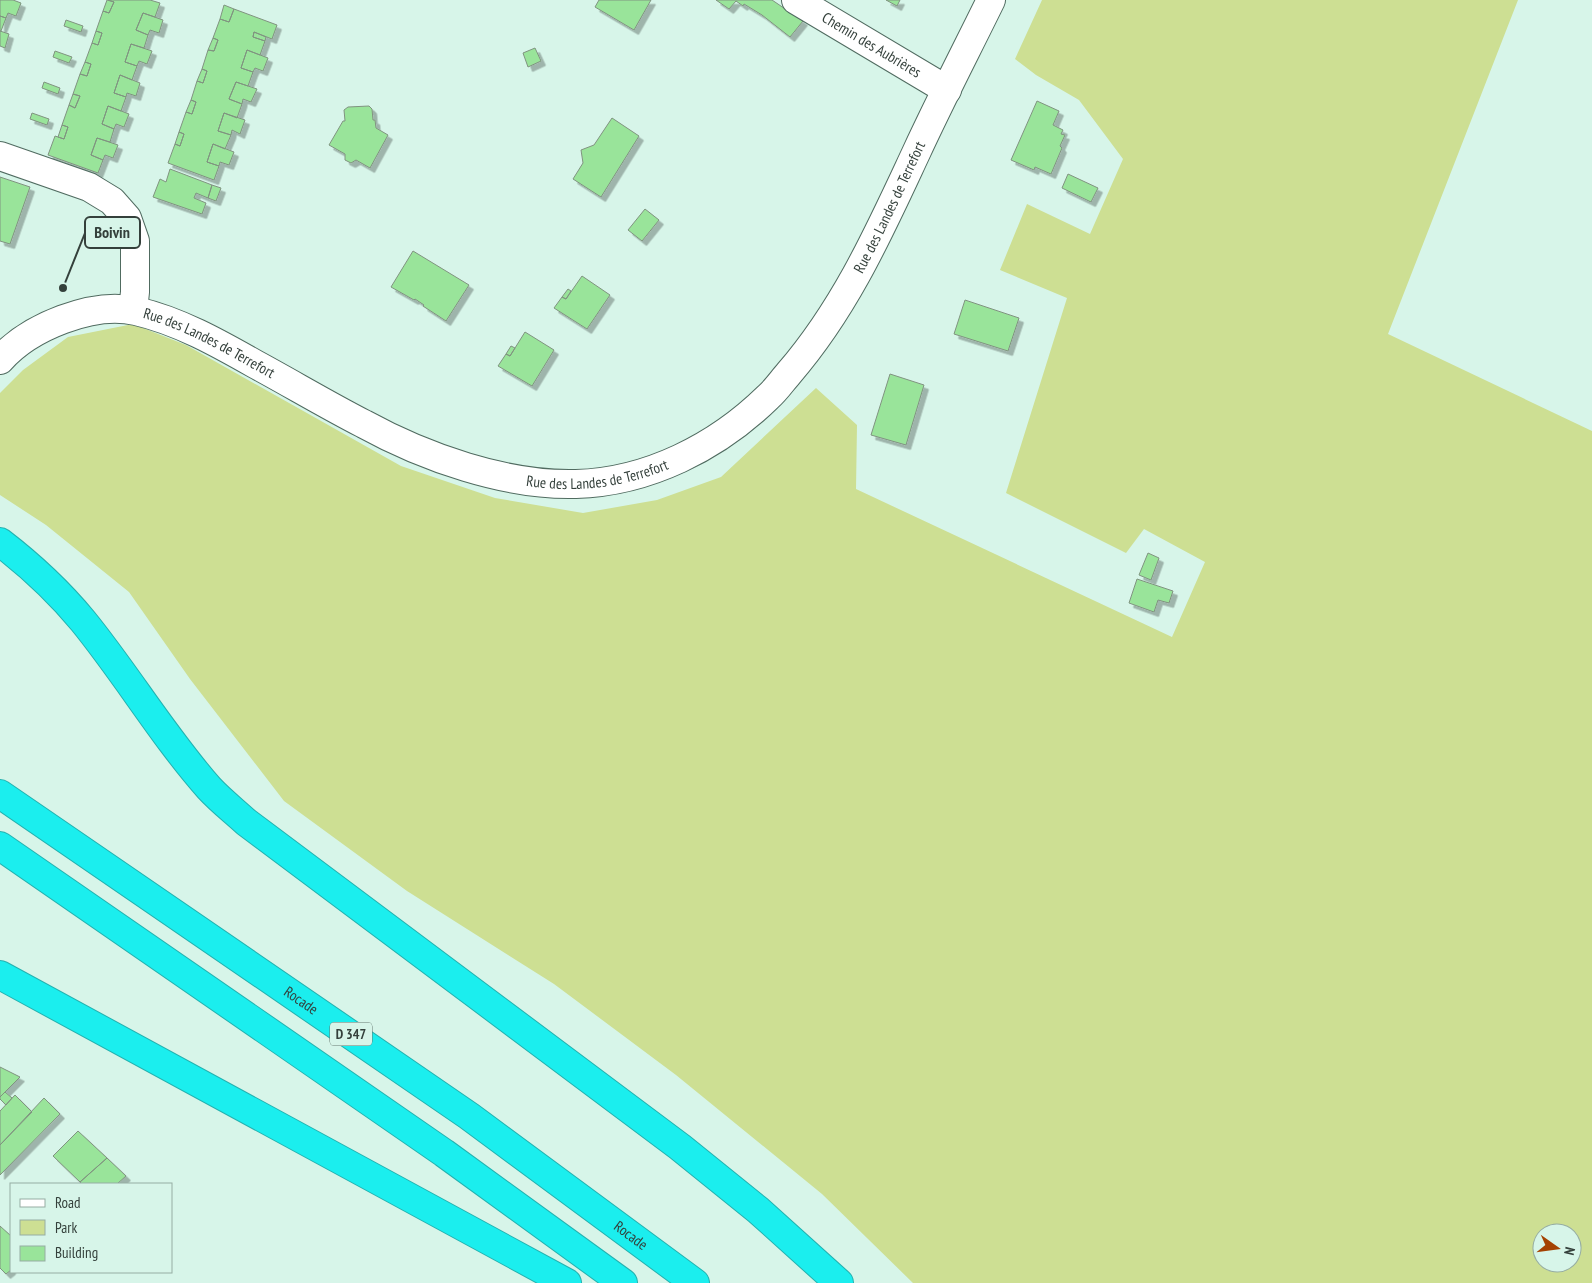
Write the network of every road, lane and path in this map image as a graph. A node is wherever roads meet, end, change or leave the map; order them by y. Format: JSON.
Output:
{"nodes":[{"id":1,"x":796,"y":0,"type":"edge"},
{"id":2,"x":991,"y":0,"type":"edge"},
{"id":3,"x":947,"y":90,"type":"junction"},
{"id":4,"x":0,"y":156,"type":"edge"},
{"id":5,"x":133,"y":310,"type":"junction"},
{"id":6,"x":0,"y":360,"type":"edge"},
{"id":7,"x":0,"y":542,"type":"edge"},
{"id":8,"x":0,"y":794,"type":"edge"},
{"id":9,"x":0,"y":846,"type":"edge"},
{"id":10,"x":0,"y":975,"type":"edge"},
{"id":11,"x":567,"y":1283,"type":"edge"},
{"id":12,"x":622,"y":1283,"type":"edge"},
{"id":13,"x":696,"y":1283,"type":"edge"},
{"id":14,"x":839,"y":1283,"type":"edge"}],
"edges":[{"from":1,"to":3,"type":"street","name":"Chemin des Aubrières"},
{"from":2,"to":3,"type":"street","name":"Rue des Landes de Terrefort"},
{"from":3,"to":5,"type":"street","name":"Rue des Landes de Terrefort"},
{"from":4,"to":5,"type":"street"},
{"from":5,"to":6,"type":"street","name":"Rue des Landes de Terrefort"},
{"from":7,"to":14,"type":"highway"},
{"from":8,"to":13,"type":"highway","name":"Rocade","number":"D 347"},
{"from":9,"to":12,"type":"highway"},
{"from":10,"to":11,"type":"highway"}]}
